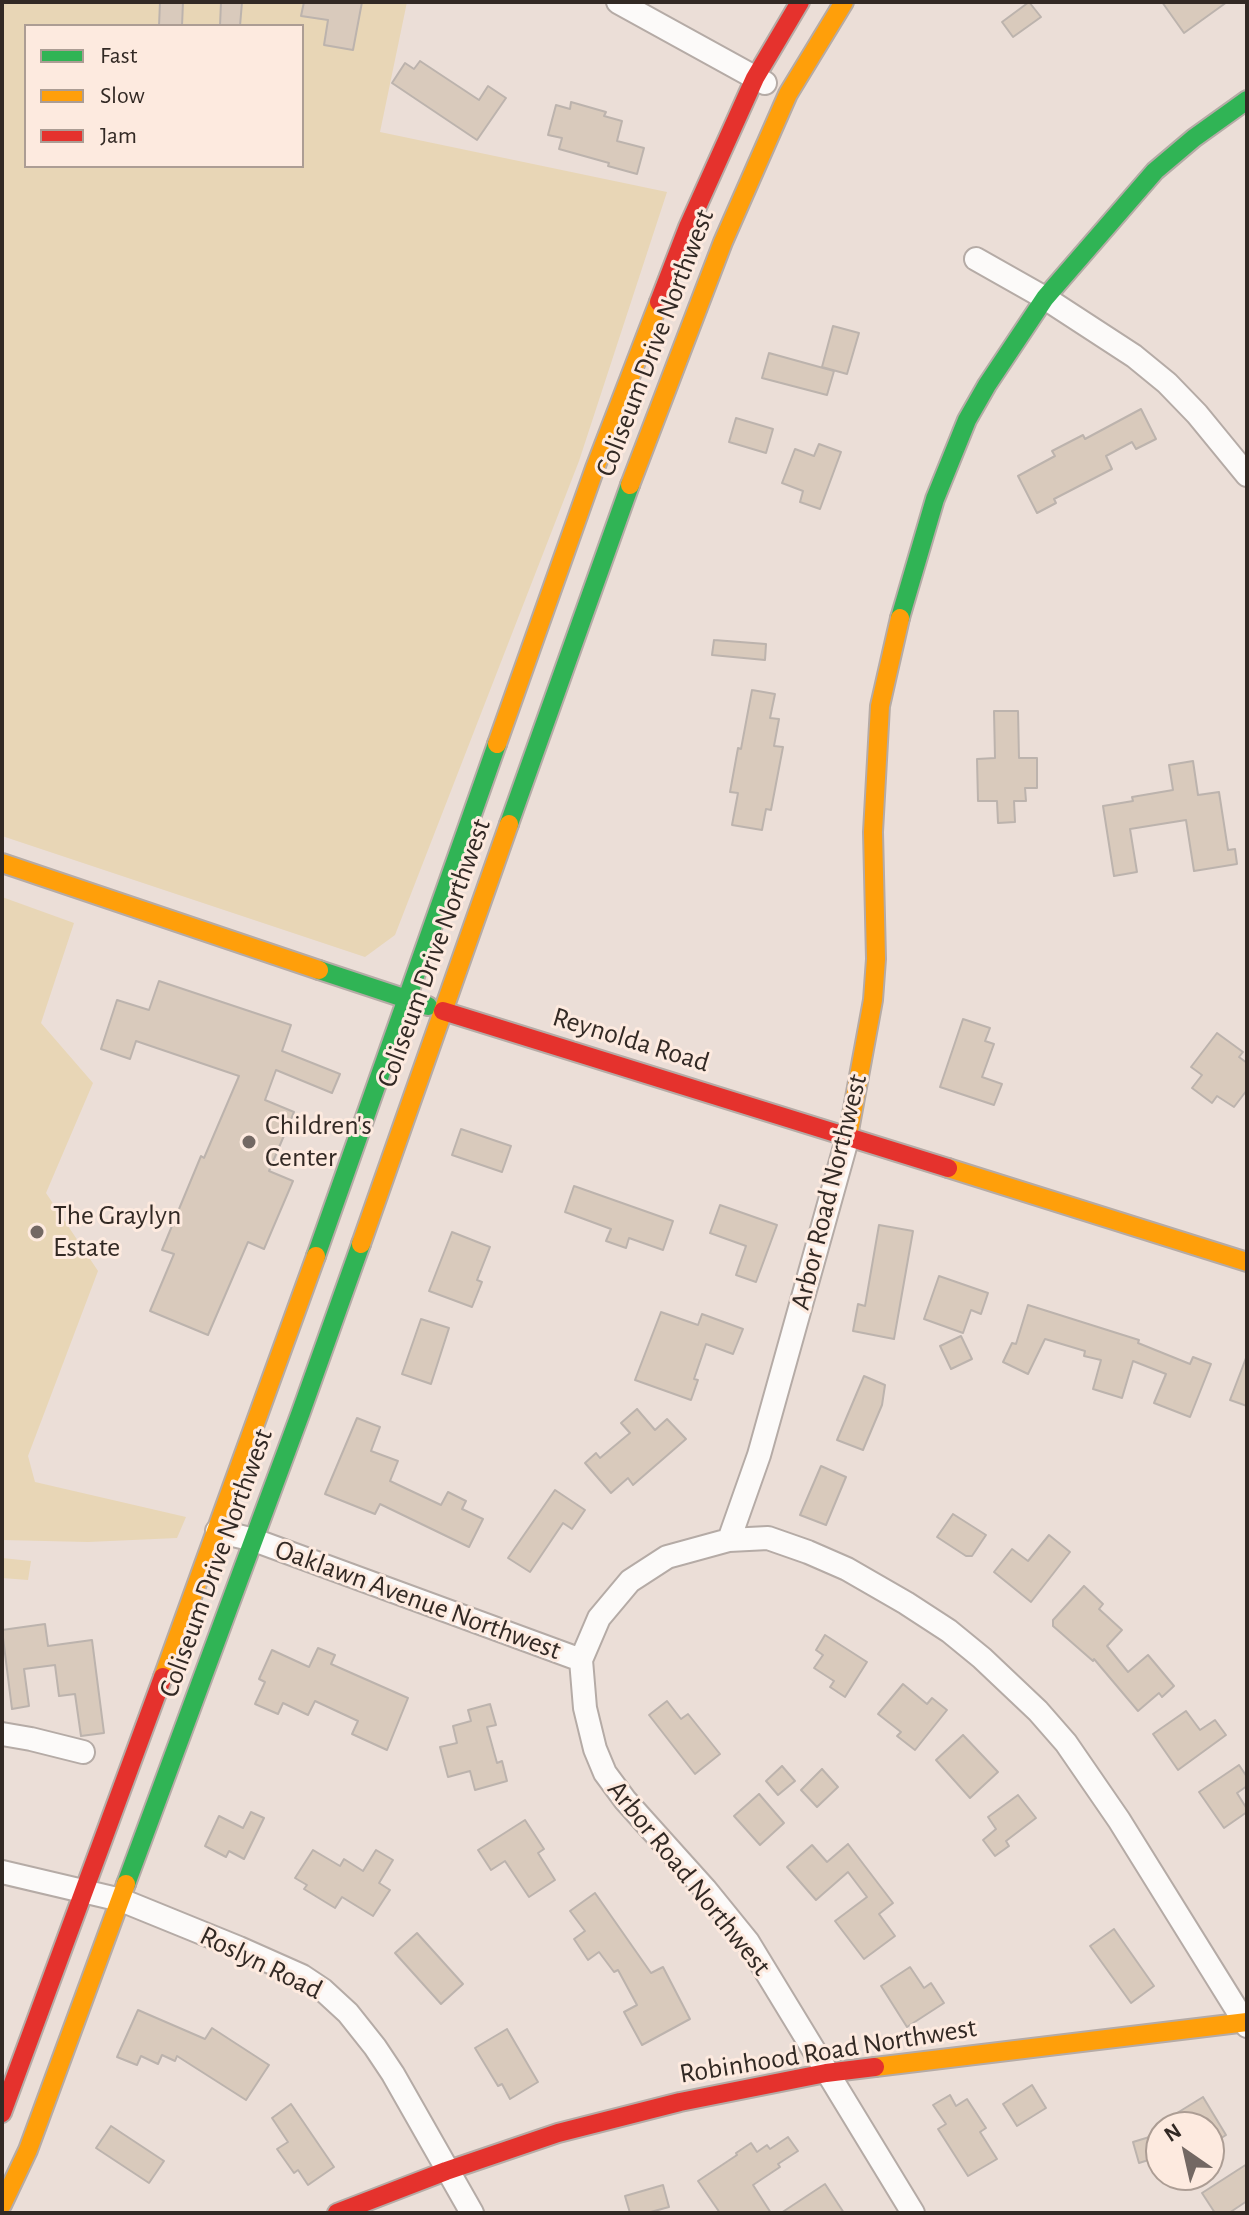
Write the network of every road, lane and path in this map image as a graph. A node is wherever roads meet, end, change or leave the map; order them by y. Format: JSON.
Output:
{"nodes":[{"id":1,"x":618,"y":2,"type":"edge"},
{"id":2,"x":800,"y":2,"type":"edge"},
{"id":3,"x":844,"y":2,"type":"edge"},
{"id":4,"x":755,"y":78,"type":"junction"},
{"id":5,"x":788,"y":94,"type":"junction"},
{"id":6,"x":1247,"y":100,"type":"edge"},
{"id":7,"x":976,"y":259,"type":"dead end"},
{"id":8,"x":1045,"y":298,"type":"junction"},
{"id":9,"x":1247,"y":475,"type":"edge"},
{"id":10,"x":2,"y":863,"type":"edge"},
{"id":11,"x":408,"y":999,"type":"junction"},
{"id":12,"x":443,"y":1011,"type":"junction"},
{"id":13,"x":848,"y":1136,"type":"junction"},
{"id":14,"x":1247,"y":1262,"type":"edge"},
{"id":15,"x":217,"y":1531,"type":"junction"},
{"id":16,"x":254,"y":1540,"type":"junction"},
{"id":17,"x":729,"y":1540,"type":"junction"},
{"id":18,"x":581,"y":1660,"type":"junction"},
{"id":19,"x":2,"y":1734,"type":"edge"},
{"id":20,"x":83,"y":1752,"type":"dead end"},
{"id":21,"x":2,"y":1872,"type":"edge"},
{"id":22,"x":83,"y":1892,"type":"junction"},
{"id":23,"x":121,"y":1900,"type":"junction"},
{"id":24,"x":1246,"y":2023,"type":"edge"},
{"id":25,"x":826,"y":2073,"type":"junction"},
{"id":26,"x":2,"y":2113,"type":"edge"},
{"id":27,"x":446,"y":2171,"type":"junction"},
{"id":28,"x":2,"y":2205,"type":"edge"},
{"id":29,"x":337,"y":2213,"type":"edge"},
{"id":30,"x":472,"y":2213,"type":"edge"},
{"id":31,"x":913,"y":2213,"type":"edge"}],
"edges":[{"from":1,"to":4,"type":"street"},
{"from":2,"to":4,"type":"main road","name":"Coliseum Drive Northwest"},
{"from":3,"to":5,"type":"main road","name":"Coliseum Drive Northwest"},
{"from":4,"to":5,"type":"street"},
{"from":4,"to":11,"type":"main road","name":"Coliseum Drive Northwest"},
{"from":5,"to":12,"type":"main road","name":"Coliseum Drive Northwest"},
{"from":6,"to":8,"type":"main road","name":"Arbor Road Northwest"},
{"from":7,"to":8,"type":"street"},
{"from":8,"to":9,"type":"street"},
{"from":8,"to":13,"type":"main road","name":"Arbor Road Northwest"},
{"from":10,"to":11,"type":"main road","name":"Reynolda Road"},
{"from":11,"to":12,"type":"main road","name":"Reynolda Road"},
{"from":11,"to":15,"type":"main road","name":"Coliseum Drive Northwest"},
{"from":12,"to":13,"type":"main road","name":"Reynolda Road"},
{"from":12,"to":16,"type":"main road","name":"Coliseum Drive Northwest"},
{"from":13,"to":14,"type":"main road","name":"Reynolda Road"},
{"from":13,"to":17,"type":"street","name":"Arbor Road Northwest"},
{"from":15,"to":16,"type":"street","name":"Oaklawn Avenue Northwest"},
{"from":15,"to":22,"type":"main road","name":"Coliseum Drive Northwest"},
{"from":16,"to":18,"type":"street","name":"Oaklawn Avenue Northwest"},
{"from":16,"to":23,"type":"main road","name":"Coliseum Drive Northwest"},
{"from":17,"to":18,"type":"street","name":"Arbor Road Northwest"},
{"from":17,"to":24,"type":"street"},
{"from":18,"to":25,"type":"street","name":"Arbor Road Northwest"},
{"from":19,"to":20,"type":"street"},
{"from":21,"to":22,"type":"street","name":"Roslyn Road"},
{"from":22,"to":23,"type":"street","name":"Roslyn Road"},
{"from":22,"to":26,"type":"main road","name":"Coliseum Drive Northwest"},
{"from":23,"to":27,"type":"street","name":"Roslyn Road"},
{"from":23,"to":28,"type":"main road","name":"Coliseum Drive Northwest"},
{"from":24,"to":25,"type":"main road","name":"Robinhood Road Northwest"},
{"from":25,"to":27,"type":"main road","name":"Robinhood Road Northwest"},
{"from":25,"to":31,"type":"street","name":"Arbor Road Northwest"},
{"from":27,"to":29,"type":"main road","name":"Robinhood Road Northwest"},
{"from":27,"to":30,"type":"street","name":"Roslyn Road"}]}
